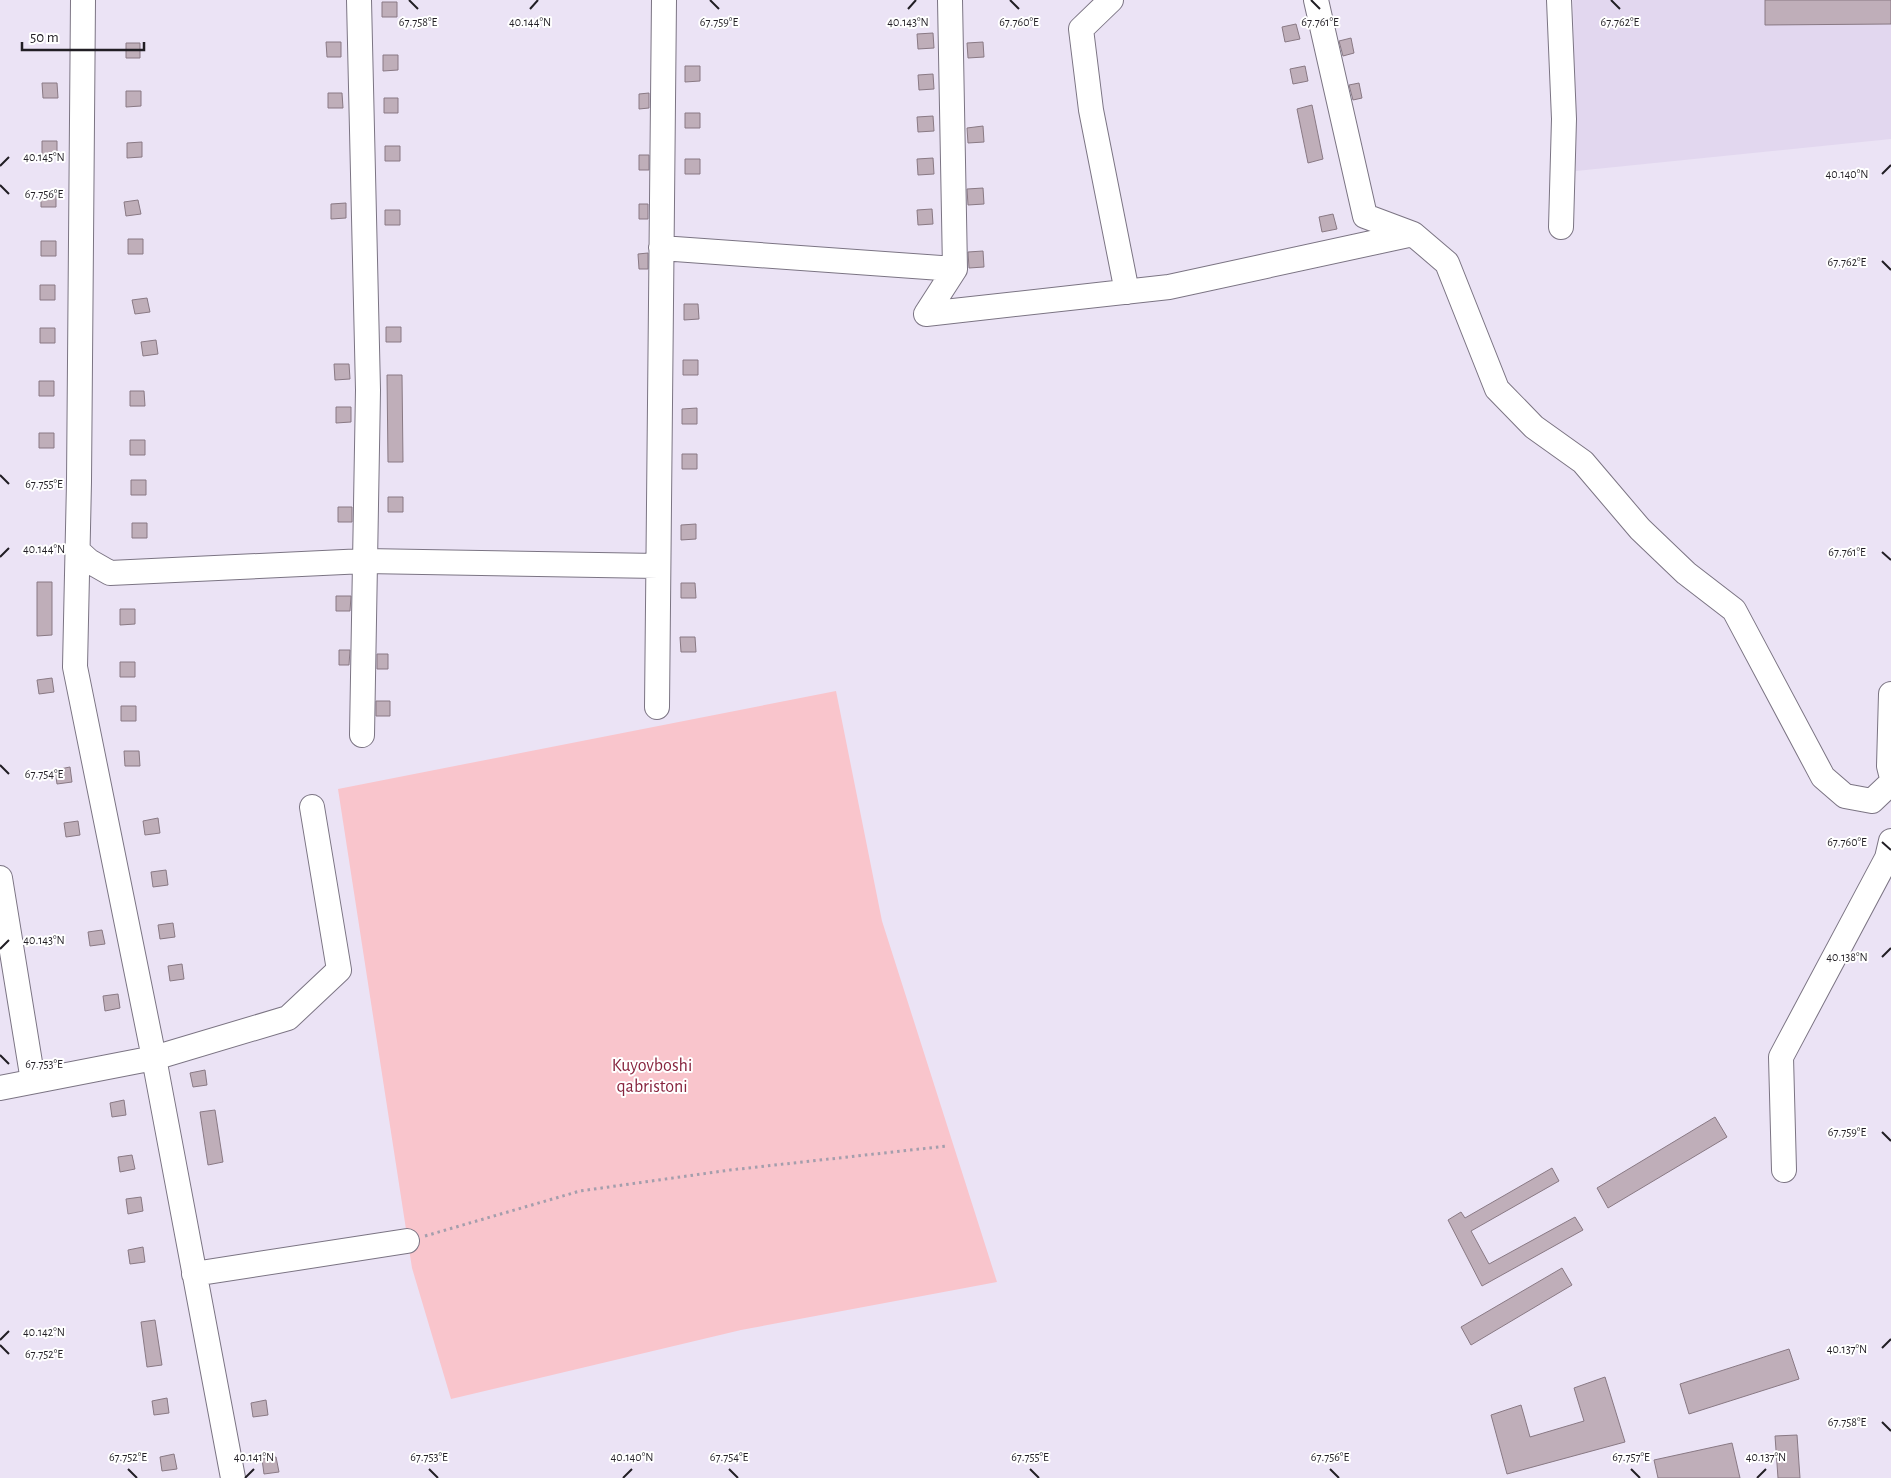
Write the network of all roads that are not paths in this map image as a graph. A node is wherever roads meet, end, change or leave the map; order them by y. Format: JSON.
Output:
{"nodes":[{"id":1,"x":82,"y":0,"type":"edge"},
{"id":2,"x":359,"y":0,"type":"edge"},
{"id":3,"x":664,"y":0,"type":"edge"},
{"id":4,"x":950,"y":0,"type":"edge"},
{"id":5,"x":1111,"y":0,"type":"edge"},
{"id":6,"x":1316,"y":0,"type":"edge"},
{"id":7,"x":1559,"y":0,"type":"edge"},
{"id":8,"x":1561,"y":227,"type":"dead end"},
{"id":9,"x":1413,"y":234,"type":"junction"},
{"id":10,"x":661,"y":248,"type":"junction"},
{"id":11,"x":955,"y":269,"type":"junction"},
{"id":12,"x":1127,"y":292,"type":"junction"},
{"id":13,"x":78,"y":551,"type":"junction"},
{"id":14,"x":365,"y":561,"type":"junction"},
{"id":15,"x":658,"y":566,"type":"junction"},
{"id":16,"x":1891,"y":694,"type":"edge"},
{"id":17,"x":657,"y":707,"type":"dead end"},
{"id":18,"x":362,"y":735,"type":"dead end"},
{"id":19,"x":1891,"y":774,"type":"edge"},
{"id":20,"x":1891,"y":783,"type":"edge"},
{"id":21,"x":312,"y":807,"type":"dead end"},
{"id":22,"x":1891,"y":841,"type":"edge"},
{"id":23,"x":0,"y":878,"type":"edge"},
{"id":24,"x":154,"y":1058,"type":"junction"},
{"id":25,"x":33,"y":1082,"type":"junction"},
{"id":26,"x":0,"y":1088,"type":"edge"},
{"id":27,"x":1784,"y":1170,"type":"dead end"},
{"id":28,"x":407,"y":1241,"type":"road end"},
{"id":29,"x":194,"y":1274,"type":"junction"},
{"id":30,"x":233,"y":1478,"type":"edge"}],
"edges":[{"from":1,"to":13,"type":"street"},
{"from":2,"to":14,"type":"street"},
{"from":3,"to":10,"type":"street"},
{"from":4,"to":11,"type":"street"},
{"from":5,"to":12,"type":"street"},
{"from":6,"to":9,"type":"street"},
{"from":7,"to":8,"type":"street"},
{"from":9,"to":12,"type":"street"},
{"from":9,"to":20,"type":"street"},
{"from":10,"to":11,"type":"street"},
{"from":10,"to":15,"type":"street"},
{"from":11,"to":12,"type":"street"},
{"from":13,"to":14,"type":"street"},
{"from":13,"to":24,"type":"street"},
{"from":14,"to":15,"type":"street"},
{"from":14,"to":18,"type":"street"},
{"from":15,"to":17,"type":"street"},
{"from":16,"to":19,"type":"street"},
{"from":21,"to":24,"type":"street"},
{"from":22,"to":27,"type":"street"},
{"from":23,"to":25,"type":"street"},
{"from":24,"to":25,"type":"street"},
{"from":24,"to":29,"type":"street"},
{"from":25,"to":26,"type":"street"},
{"from":28,"to":29,"type":"street"},
{"from":29,"to":30,"type":"street"}]}
